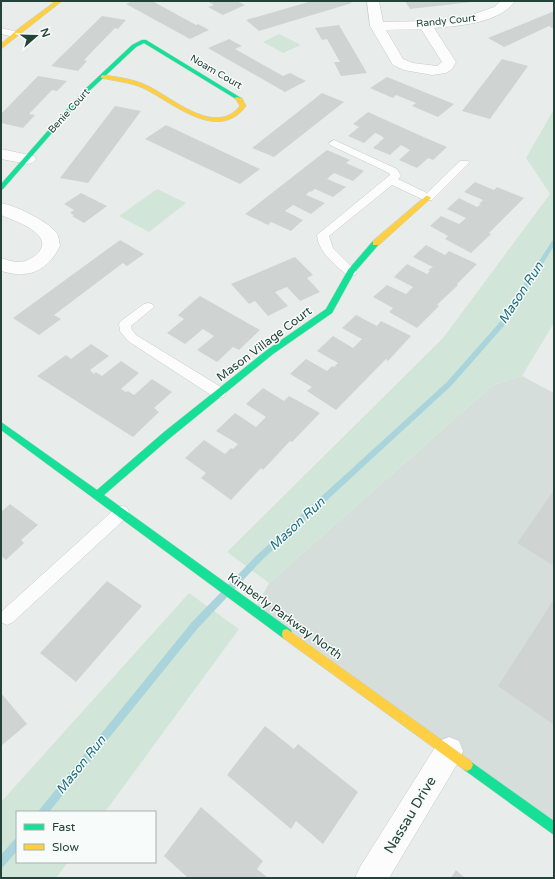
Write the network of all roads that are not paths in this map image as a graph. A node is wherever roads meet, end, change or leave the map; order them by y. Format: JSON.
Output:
{"nodes":[{"id":1,"x":59,"y":1,"type":"edge"},
{"id":2,"x":373,"y":1,"type":"edge"},
{"id":3,"x":509,"y":1,"type":"edge"},
{"id":4,"x":425,"y":24,"type":"junction"},
{"id":5,"x":377,"y":26,"type":"junction"},
{"id":6,"x":1,"y":31,"type":"edge"},
{"id":7,"x":15,"y":34,"type":"junction"},
{"id":8,"x":144,"y":41,"type":"joint"},
{"id":9,"x":1,"y":47,"type":"edge"},
{"id":10,"x":103,"y":77,"type":"junction"},
{"id":11,"x":334,"y":143,"type":"dead end"},
{"id":12,"x":1,"y":154,"type":"edge"},
{"id":13,"x":28,"y":159,"type":"junction"},
{"id":14,"x":464,"y":163,"type":"dead end"},
{"id":15,"x":391,"y":180,"type":"junction"},
{"id":16,"x":1,"y":188,"type":"edge"},
{"id":17,"x":428,"y":198,"type":"junction"},
{"id":18,"x":1,"y":208,"type":"edge"},
{"id":19,"x":1,"y":264,"type":"edge"},
{"id":20,"x":351,"y":272,"type":"junction"},
{"id":21,"x":148,"y":307,"type":"dead end"},
{"id":22,"x":219,"y":393,"type":"junction"},
{"id":23,"x":1,"y":425,"type":"edge"},
{"id":24,"x":97,"y":495,"type":"junction"},
{"id":25,"x":122,"y":512,"type":"junction"},
{"id":26,"x":7,"y":617,"type":"dead end"},
{"id":27,"x":448,"y":751,"type":"junction"},
{"id":28,"x":554,"y":829,"type":"edge"},
{"id":29,"x":371,"y":878,"type":"edge"}],
"edges":[{"from":1,"to":7,"type":"street"},
{"from":2,"to":5,"type":"street"},
{"from":3,"to":4,"type":"street","name":"Randy Court"},
{"from":4,"to":5,"type":"street","name":"Randy Court"},
{"from":4,"to":5,"type":"street"},
{"from":6,"to":7,"type":"lane"},
{"from":7,"to":9,"type":"street"},
{"from":8,"to":10,"type":"street","name":"Benie Court"},
{"from":8,"to":10,"type":"street","name":"Noam Court"},
{"from":10,"to":13,"type":"street","name":"Benie Court"},
{"from":11,"to":15,"type":"lane"},
{"from":12,"to":13,"type":"street"},
{"from":13,"to":16,"type":"street","name":"Benie Court"},
{"from":14,"to":17,"type":"lane"},
{"from":15,"to":17,"type":"lane"},
{"from":15,"to":20,"type":"lane"},
{"from":17,"to":20,"type":"street","name":"Mason Village Court"},
{"from":18,"to":19,"type":"street"},
{"from":20,"to":22,"type":"street","name":"Mason Village Court"},
{"from":21,"to":22,"type":"lane"},
{"from":22,"to":24,"type":"street","name":"Mason Village Court"},
{"from":23,"to":24,"type":"street","name":"Kimberly Parkway North"},
{"from":24,"to":25,"type":"street","name":"Kimberly Parkway North"},
{"from":25,"to":26,"type":"lane"},
{"from":25,"to":27,"type":"street","name":"Kimberly Parkway North"},
{"from":27,"to":28,"type":"street","name":"Kimberly Parkway North"},
{"from":27,"to":29,"type":"street","name":"Nassau Drive"}]}
